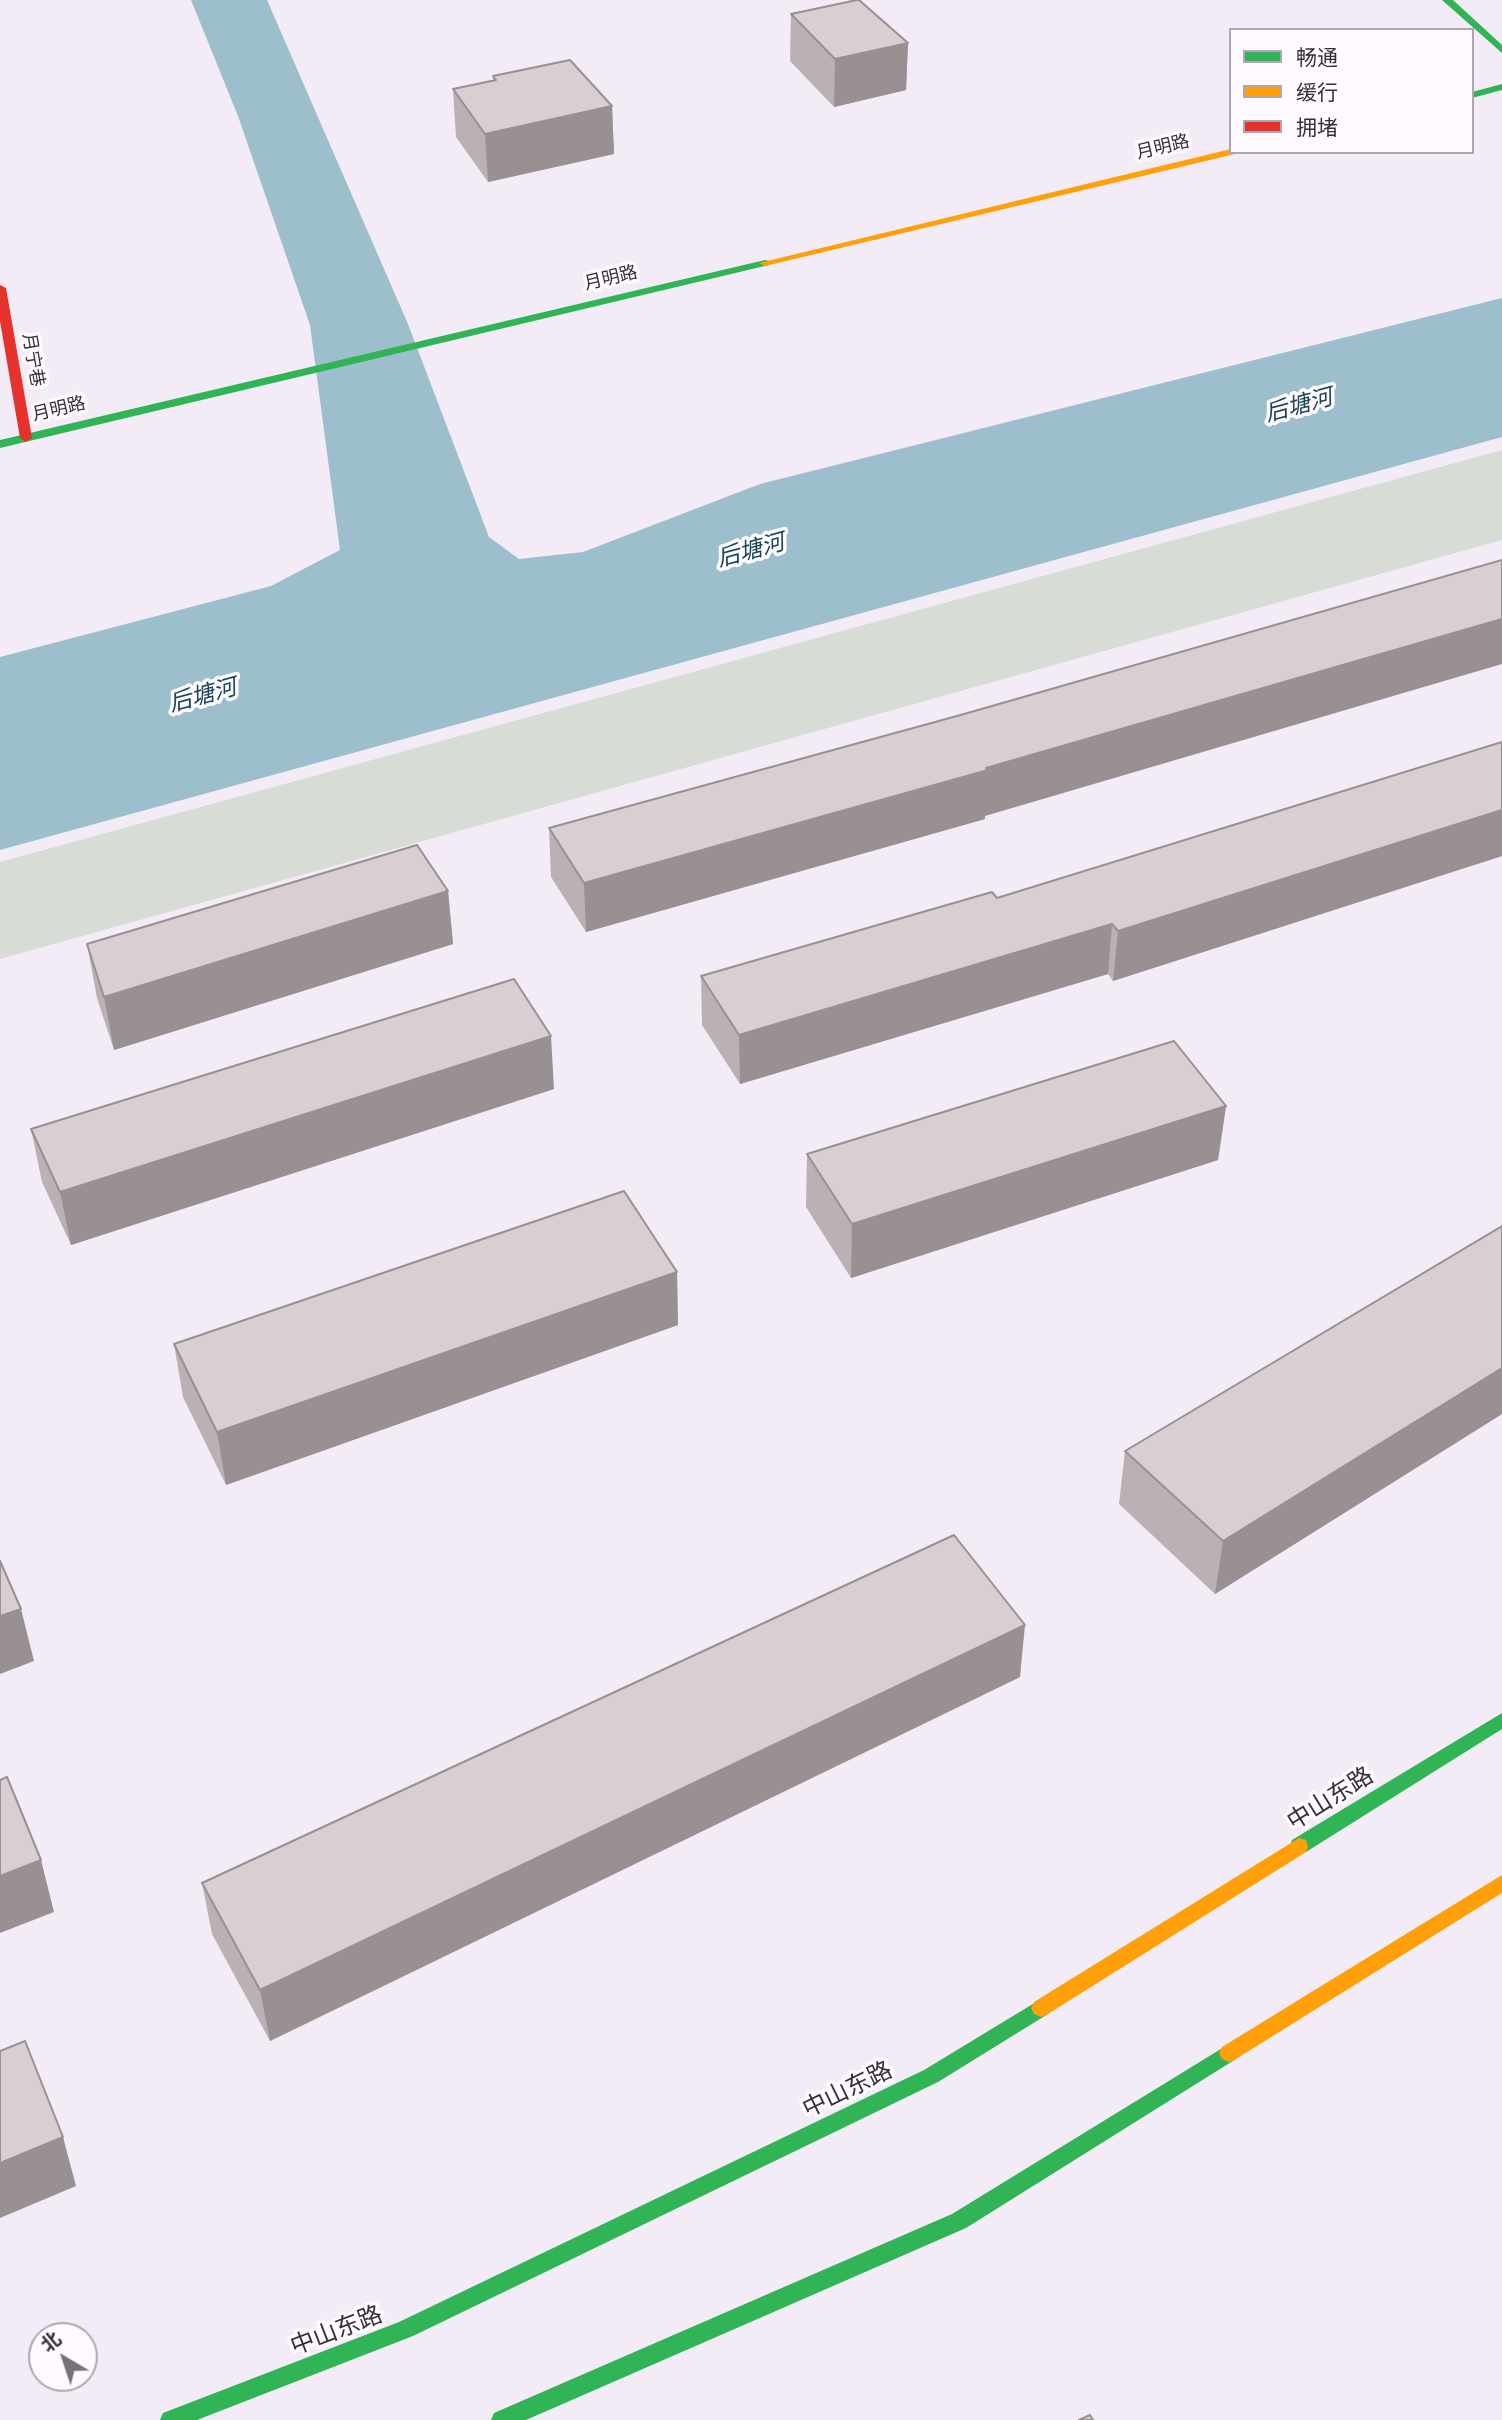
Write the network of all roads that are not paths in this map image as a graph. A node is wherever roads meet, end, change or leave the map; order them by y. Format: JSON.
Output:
{"nodes":[{"id":1,"x":1447,"y":0,"type":"edge"},
{"id":2,"x":1502,"y":50,"type":"edge"},
{"id":3,"x":1502,"y":88,"type":"edge"},
{"id":4,"x":1474,"y":94,"type":"edge"},
{"id":5,"x":1229,"y":152,"type":"edge"},
{"id":6,"x":0,"y":288,"type":"edge"},
{"id":7,"x":26,"y":438,"type":"junction"},
{"id":8,"x":0,"y":444,"type":"edge"},
{"id":9,"x":1502,"y":1720,"type":"edge"},
{"id":10,"x":1502,"y":1882,"type":"edge"},
{"id":11,"x":171,"y":2420,"type":"edge"},
{"id":12,"x":502,"y":2420,"type":"edge"}],
"edges":[{"from":1,"to":2,"type":"main road"},
{"from":3,"to":4,"type":"main road"},
{"from":5,"to":7,"type":"main road","name":"月明路"},
{"from":6,"to":7,"type":"main road","name":"月宁巷"},
{"from":7,"to":8,"type":"main road","name":"月明路"},
{"from":9,"to":11,"type":"main road","name":"中山东路"},
{"from":10,"to":12,"type":"main road"}]}
